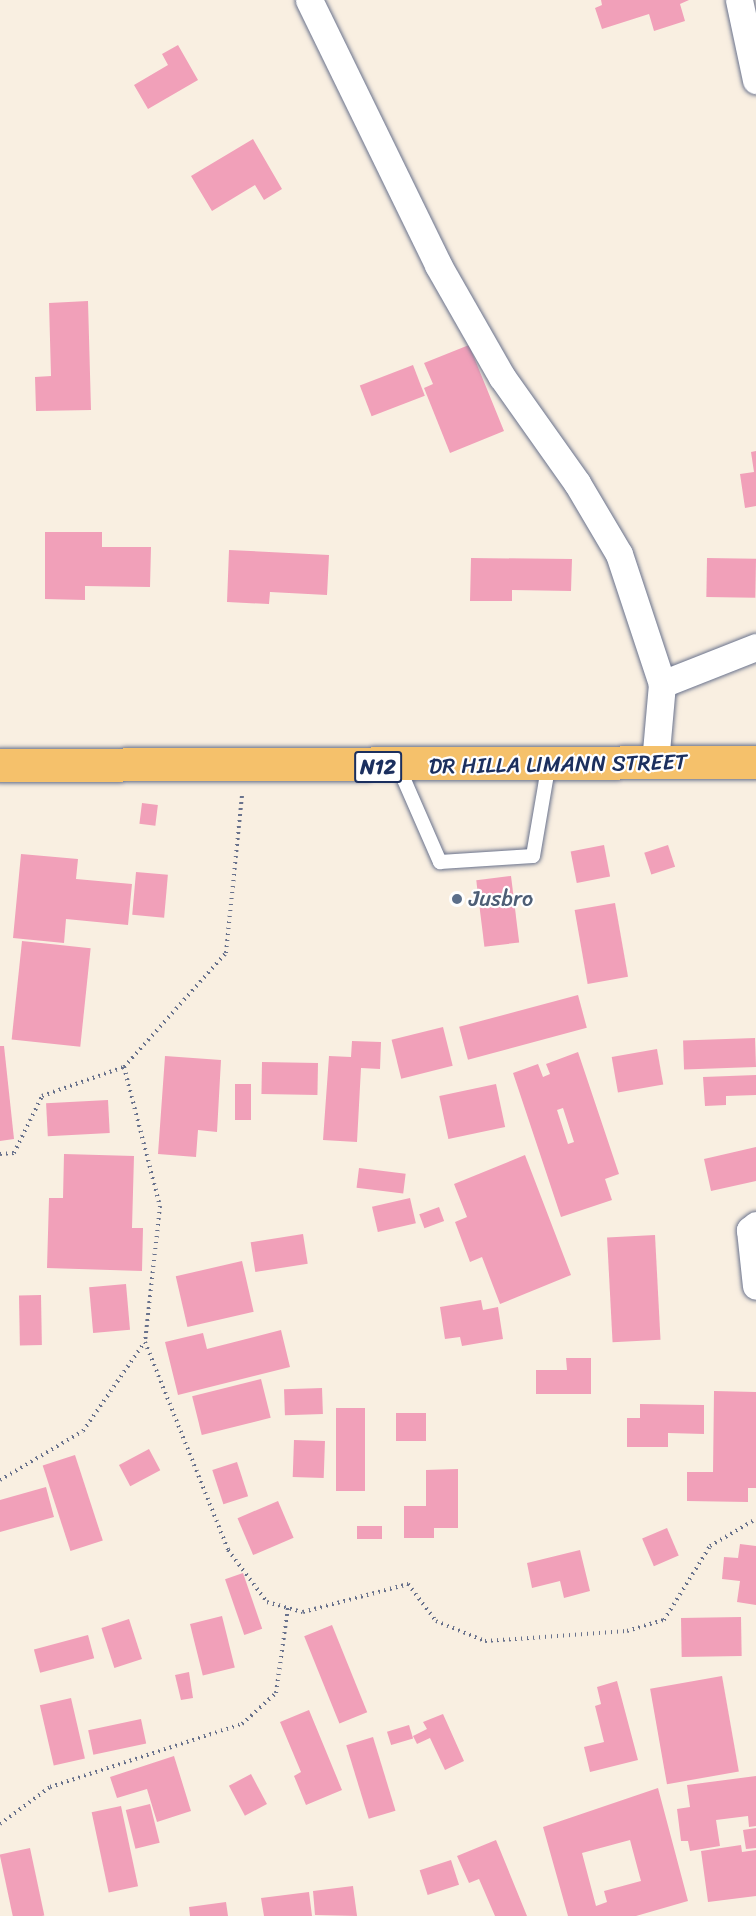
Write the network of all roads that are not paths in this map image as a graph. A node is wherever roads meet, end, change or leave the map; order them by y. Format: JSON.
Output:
{"nodes":[{"id":1,"x":309,"y":0,"type":"edge"},
{"id":2,"x":739,"y":0,"type":"edge"},
{"id":3,"x":756,"y":80,"type":"edge"},
{"id":4,"x":756,"y":647,"type":"edge"},
{"id":5,"x":662,"y":684,"type":"junction"},
{"id":6,"x":550,"y":760,"type":"junction"},
{"id":7,"x":655,"y":762,"type":"junction"},
{"id":8,"x":756,"y":762,"type":"edge"},
{"id":9,"x":0,"y":765,"type":"edge"},
{"id":10,"x":398,"y":766,"type":"junction"},
{"id":11,"x":756,"y":1225,"type":"edge"},
{"id":12,"x":756,"y":1286,"type":"edge"}],
"edges":[{"from":1,"to":5,"type":"street"},
{"from":2,"to":3,"type":"street"},
{"from":4,"to":5,"type":"street"},
{"from":5,"to":7,"type":"street"},
{"from":6,"to":7,"type":"highway","name":"DR HILLA LIMANN STREET","number":"N12"},
{"from":6,"to":10,"type":"highway","name":"DR HILLA LIMANN STREET","number":"N12"},
{"from":6,"to":10,"type":"lane"},
{"from":7,"to":8,"type":"highway","name":"DR HILLA LIMANN STREET","number":"N12"},
{"from":9,"to":10,"type":"highway","name":"DR HILLA LIMANN STREET","number":"N12"},
{"from":11,"to":12,"type":"street"}]}
